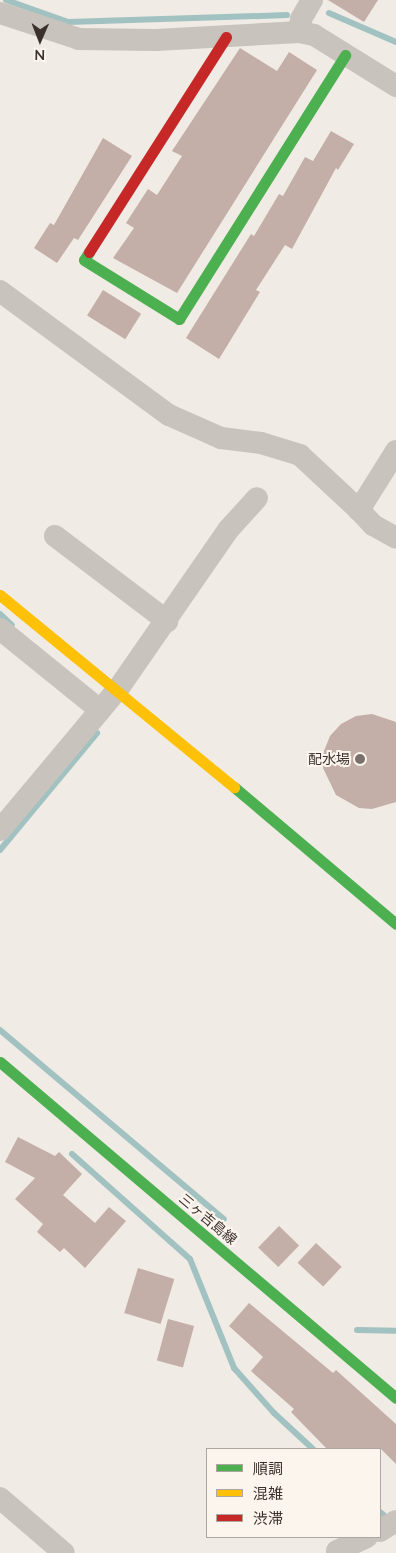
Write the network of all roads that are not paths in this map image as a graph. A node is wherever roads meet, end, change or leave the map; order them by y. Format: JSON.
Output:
{"nodes":[{"id":1,"x":312,"y":0,"type":"edge"},
{"id":2,"x":0,"y":13,"type":"edge"},
{"id":3,"x":299,"y":32,"type":"junction"},
{"id":4,"x":226,"y":37,"type":"junction"},
{"id":5,"x":345,"y":55,"type":"junction"},
{"id":6,"x":396,"y":86,"type":"edge"},
{"id":7,"x":0,"y":291,"type":"edge"},
{"id":8,"x":396,"y":451,"type":"edge"},
{"id":9,"x":258,"y":498,"type":"dead end"},
{"id":10,"x":359,"y":510,"type":"junction"},
{"id":11,"x":55,"y":536,"type":"dead end"},
{"id":12,"x":396,"y":538,"type":"edge"},
{"id":13,"x":0,"y":595,"type":"edge"},
{"id":14,"x":167,"y":621,"type":"junction"},
{"id":15,"x":0,"y":629,"type":"edge"},
{"id":16,"x":118,"y":689,"type":"junction"},
{"id":17,"x":100,"y":710,"type":"junction"},
{"id":18,"x":0,"y":830,"type":"edge"},
{"id":19,"x":396,"y":924,"type":"edge"},
{"id":20,"x":2,"y":1067,"type":"edge"},
{"id":21,"x":396,"y":1398,"type":"edge"},
{"id":22,"x":0,"y":1498,"type":"edge"},
{"id":23,"x":396,"y":1521,"type":"edge"},
{"id":24,"x":381,"y":1530,"type":"edge"},
{"id":25,"x":365,"y":1538,"type":"edge"},
{"id":26,"x":337,"y":1551,"type":"dead end"},
{"id":27,"x":64,"y":1553,"type":"edge"}],
"edges":[{"from":1,"to":3,"type":"street"},
{"from":2,"to":4,"type":"street"},
{"from":3,"to":4,"type":"street"},
{"from":3,"to":5,"type":"street"},
{"from":4,"to":5,"type":"street"},
{"from":5,"to":6,"type":"street"},
{"from":7,"to":10,"type":"street"},
{"from":8,"to":10,"type":"street"},
{"from":9,"to":14,"type":"street"},
{"from":10,"to":12,"type":"street"},
{"from":11,"to":14,"type":"street"},
{"from":13,"to":16,"type":"street"},
{"from":14,"to":16,"type":"street"},
{"from":15,"to":17,"type":"street"},
{"from":16,"to":17,"type":"street"},
{"from":16,"to":19,"type":"street"},
{"from":17,"to":18,"type":"street"},
{"from":20,"to":21,"type":"street","name":"三ヶ吉島線"},
{"from":22,"to":27,"type":"street"},
{"from":23,"to":24,"type":"street"},
{"from":25,"to":26,"type":"street"}]}
